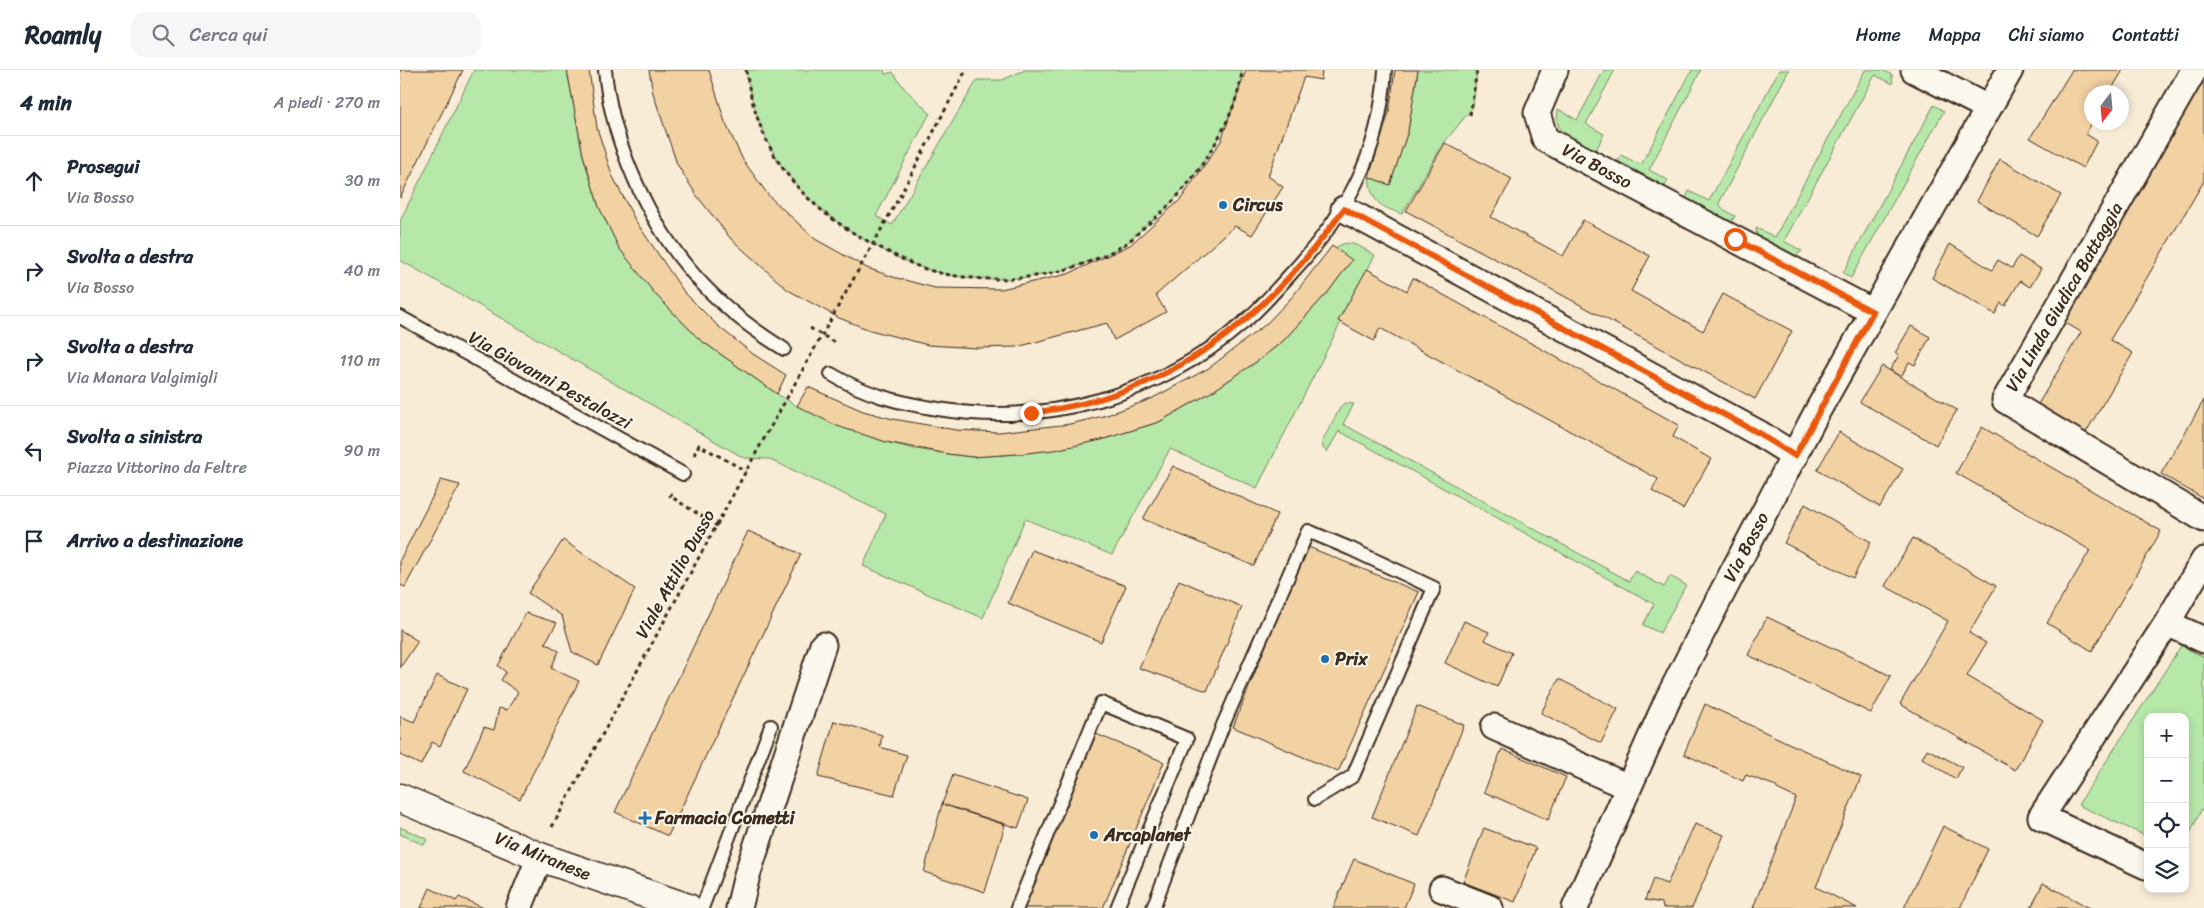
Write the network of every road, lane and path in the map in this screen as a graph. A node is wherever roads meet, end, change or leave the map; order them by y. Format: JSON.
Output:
{"nodes":[{"id":1,"x":605,"y":70,"type":"edge"},
{"id":2,"x":746,"y":70,"type":"edge"},
{"id":3,"x":966,"y":70,"type":"edge"},
{"id":4,"x":1242,"y":70,"type":"edge"},
{"id":5,"x":1385,"y":70,"type":"edge"},
{"id":6,"x":1477,"y":70,"type":"edge"},
{"id":7,"x":1555,"y":70,"type":"edge"},
{"id":8,"x":1914,"y":70,"type":"edge"},
{"id":9,"x":2010,"y":70,"type":"edge"},
{"id":10,"x":2194,"y":70,"type":"edge"},
{"id":11,"x":1988,"y":108,"type":"junction"},
{"id":12,"x":1470,"y":115,"type":"dead end"},
{"id":13,"x":1344,"y":209,"type":"junction"},
{"id":14,"x":872,"y":244,"type":"junction"},
{"id":15,"x":1873,"y":312,"type":"junction"},
{"id":16,"x":400,"y":317,"type":"edge"},
{"id":17,"x":810,"y":328,"type":"dead end"},
{"id":18,"x":822,"y":334,"type":"junction"},
{"id":19,"x":836,"y":342,"type":"dead end"},
{"id":20,"x":784,"y":349,"type":"dead end"},
{"id":21,"x":831,"y":374,"type":"dead end"},
{"id":22,"x":1795,"y":456,"type":"junction"},
{"id":23,"x":683,"y":474,"type":"dead end"},
{"id":24,"x":2204,"y":518,"type":"edge"},
{"id":25,"x":2204,"y":560,"type":"edge"},
{"id":26,"x":2167,"y":623,"type":"junction"},
{"id":27,"x":2204,"y":640,"type":"edge"},
{"id":28,"x":823,"y":645,"type":"dead end"},
{"id":29,"x":771,"y":726,"type":"dead end"},
{"id":30,"x":1494,"y":727,"type":"dead end"},
{"id":31,"x":1628,"y":787,"type":"junction"},
{"id":32,"x":400,"y":798,"type":"edge"},
{"id":33,"x":1315,"y":800,"type":"dead end"},
{"id":34,"x":552,"y":827,"type":"dead end"},
{"id":35,"x":540,"y":856,"type":"junction"},
{"id":36,"x":2144,"y":865,"type":"edge"},
{"id":37,"x":1442,"y":889,"type":"dead end"},
{"id":38,"x":519,"y":908,"type":"edge"},
{"id":39,"x":688,"y":908,"type":"edge"},
{"id":40,"x":702,"y":908,"type":"edge"},
{"id":41,"x":740,"y":908,"type":"edge"},
{"id":42,"x":1017,"y":908,"type":"edge"},
{"id":43,"x":1117,"y":908,"type":"edge"},
{"id":44,"x":1154,"y":908,"type":"edge"},
{"id":45,"x":1490,"y":908,"type":"edge"},
{"id":46,"x":1575,"y":908,"type":"edge"}],
"edges":[{"from":1,"to":20,"type":"lane"},
{"from":2,"to":14,"type":"path"},
{"from":3,"to":14,"type":"path","name":"Viale Attilio Dusso"},
{"from":4,"to":14,"type":"path"},
{"from":5,"to":13,"type":"lane"},
{"from":6,"to":12,"type":"path"},
{"from":7,"to":15,"type":"street","name":"Via Bosso"},
{"from":8,"to":11,"type":"street"},
{"from":9,"to":11,"type":"street","name":"Via Bosso"},
{"from":10,"to":24,"type":"street","name":"Via Linda Giudica Battaggia"},
{"from":11,"to":15,"type":"street","name":"Via Bosso"},
{"from":13,"to":21,"type":"lane"},
{"from":13,"to":22,"type":"street"},
{"from":14,"to":18,"type":"path","name":"Viale Attilio Dusso"},
{"from":15,"to":22,"type":"street","name":"Via Bosso"},
{"from":16,"to":23,"type":"lane","name":"Via Giovanni Pestalozzi"},
{"from":17,"to":18,"type":"path"},
{"from":18,"to":19,"type":"path"},
{"from":18,"to":34,"type":"path","name":"Viale Attilio Dusso"},
{"from":22,"to":31,"type":"street","name":"Via Bosso"},
{"from":25,"to":26,"type":"street"},
{"from":26,"to":27,"type":"street"},
{"from":26,"to":36,"type":"street"},
{"from":28,"to":41,"type":"street"},
{"from":29,"to":40,"type":"lane"},
{"from":30,"to":31,"type":"street"},
{"from":31,"to":46,"type":"street","name":"Via Bosso"},
{"from":32,"to":35,"type":"street","name":"Via Miranese"},
{"from":33,"to":44,"type":"lane"},
{"from":35,"to":38,"type":"street"},
{"from":35,"to":39,"type":"street","name":"Via Miranese"},
{"from":37,"to":45,"type":"street"},
{"from":42,"to":43,"type":"lane"}]}
